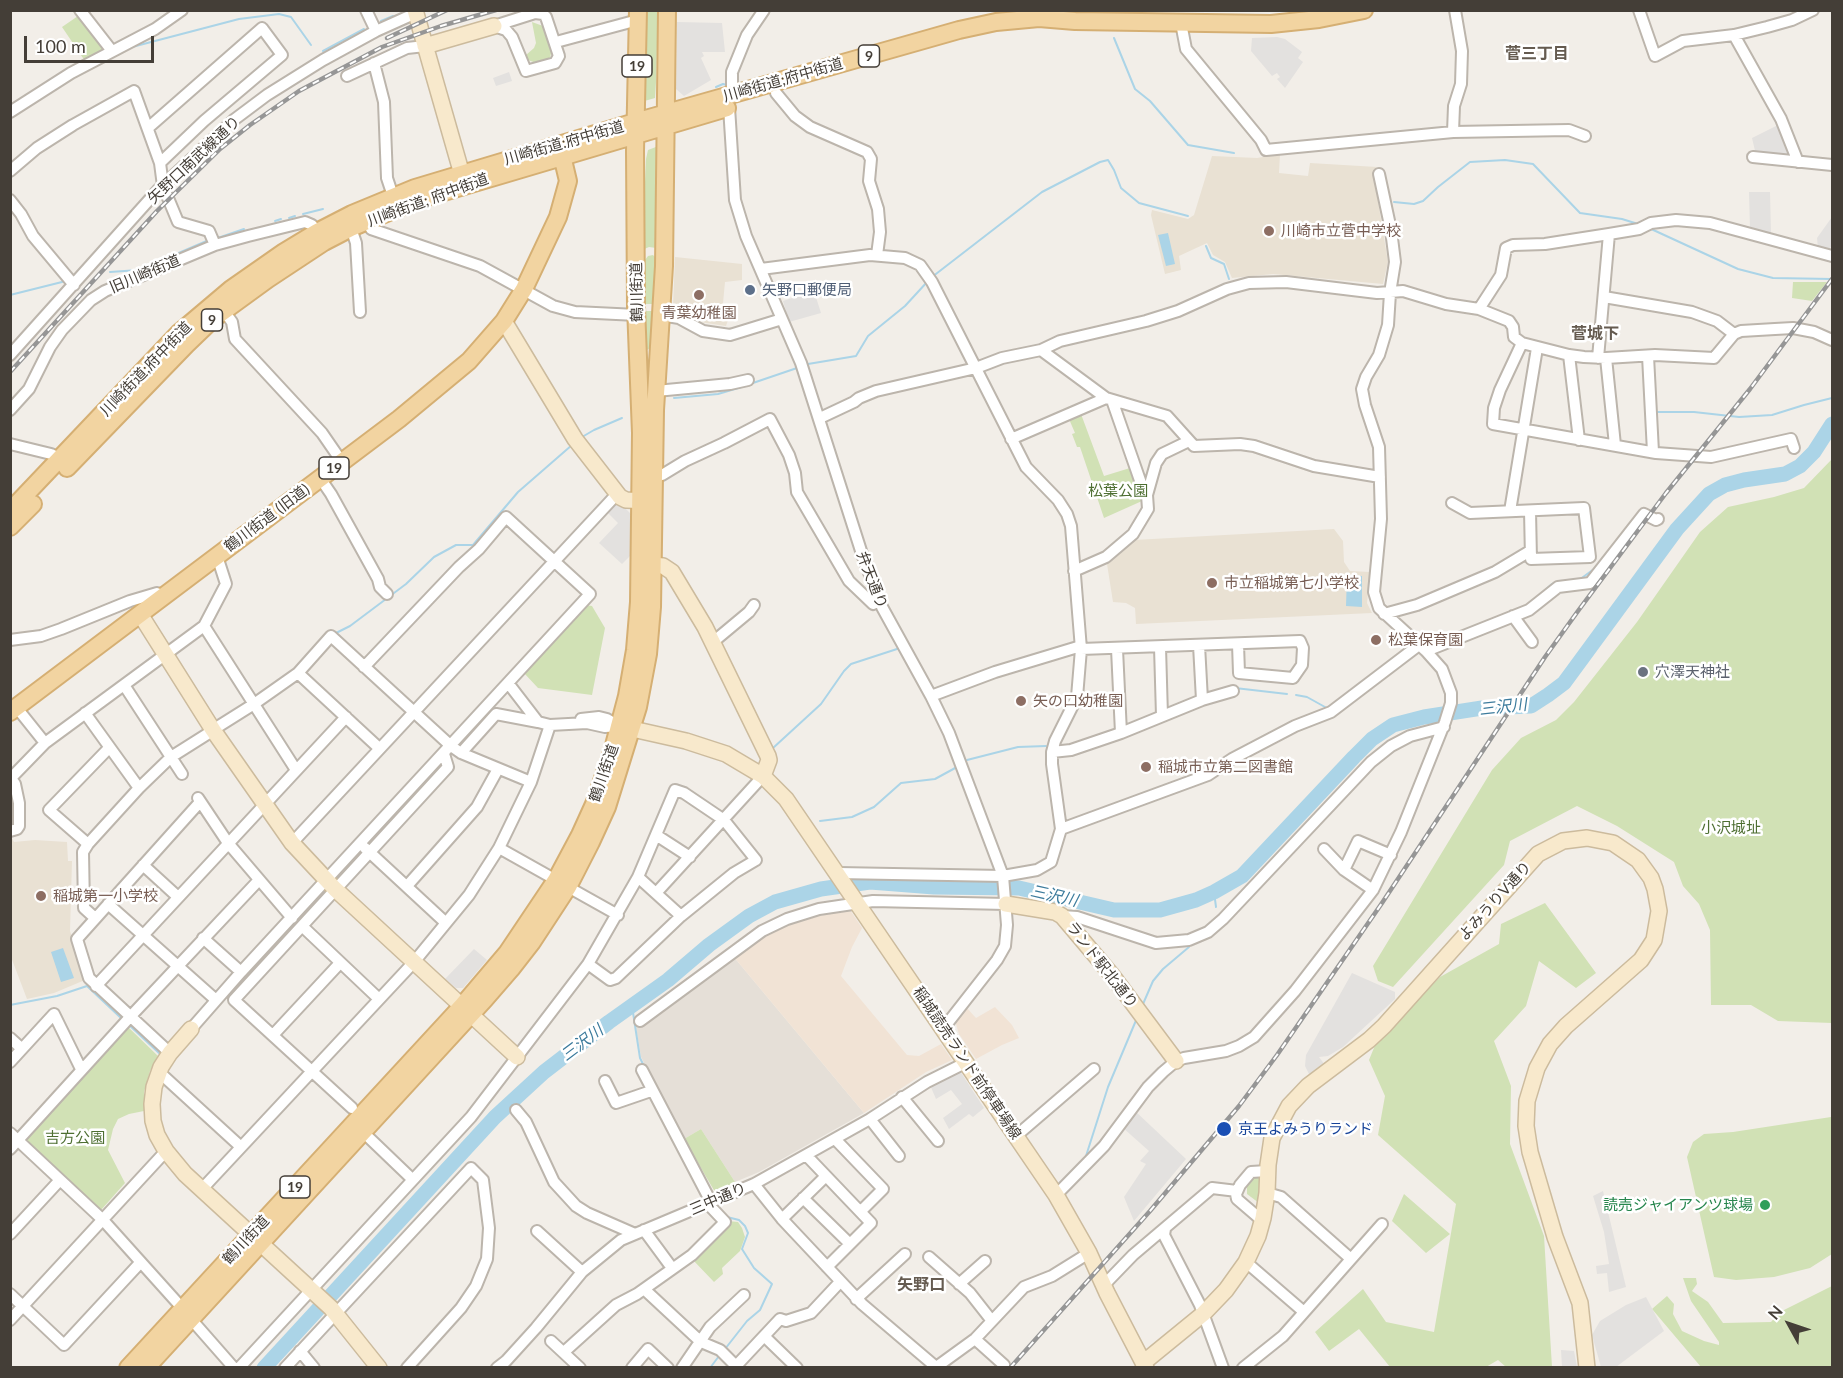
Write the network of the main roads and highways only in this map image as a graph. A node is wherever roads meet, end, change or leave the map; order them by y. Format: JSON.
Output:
{"nodes":[{"id":1,"x":667,"y":10,"type":"edge"},
{"id":2,"x":1364,"y":10,"type":"edge"},
{"id":3,"x":638,"y":15,"type":"edge"},
{"id":4,"x":1097,"y":16,"type":"edge"},
{"id":5,"x":1211,"y":17,"type":"edge"},
{"id":6,"x":1076,"y":21,"type":"junction"},
{"id":7,"x":731,"y":92,"type":"junction"},
{"id":8,"x":666,"y":119,"type":"junction"},
{"id":9,"x":635,"y":128,"type":"junction"},
{"id":10,"x":561,"y":150,"type":"junction"},
{"id":11,"x":463,"y":179,"type":"junction"},
{"id":12,"x":321,"y":237,"type":"junction"},
{"id":13,"x":664,"y":266,"type":"junction"},
{"id":14,"x":637,"y":309,"type":"junction"},
{"id":15,"x":661,"y":315,"type":"junction"},
{"id":16,"x":638,"y":345,"type":"junction"},
{"id":17,"x":65,"y":462,"type":"junction"},
{"id":18,"x":647,"y":501,"type":"junction"},
{"id":19,"x":10,"y":511,"type":"edge"},
{"id":20,"x":10,"y":527,"type":"edge"},
{"id":21,"x":14,"y":710,"type":"edge"},
{"id":22,"x":626,"y":728,"type":"junction"},
{"id":23,"x":466,"y":1010,"type":"junction"},
{"id":24,"x":256,"y":1239,"type":"junction"},
{"id":25,"x":187,"y":1314,"type":"junction"},
{"id":26,"x":128,"y":1368,"type":"edge"},
{"id":27,"x":146,"y":1368,"type":"edge"}],
"edges":[{"from":1,"to":8,"type":"main road","name":"鶴川街道","number":"19"},
{"from":2,"to":5,"type":"main road","name":"川崎街道;府中街道","number":"9"},
{"from":3,"to":9,"type":"main road","name":"鶴川街道","number":"19"},
{"from":4,"to":5,"type":"main road","name":"川崎街道;府中街道","number":"9"},
{"from":4,"to":6,"type":"main road","name":"川崎街道;府中街道","number":"9"},
{"from":6,"to":7,"type":"main road","number":"9"},
{"from":6,"to":7,"type":"main road","name":"川崎街道;府中街道","number":"9"},
{"from":7,"to":8,"type":"main road","name":"川崎街道;府中街道","number":"9"},
{"from":8,"to":9,"type":"main road","name":"川崎街道:府中街道","number":"9"},
{"from":8,"to":13,"type":"main road","name":"鶴川街道","number":"19"},
{"from":9,"to":10,"type":"main road","name":"川崎街道; 府中街道","number":"9"},
{"from":9,"to":14,"type":"main road","name":"鶴川街道","number":"19"},
{"from":10,"to":11,"type":"main road","name":"川崎街道; 府中街道","number":"9"},
{"from":10,"to":21,"type":"main road","name":"鶴川街道 (旧道)","number":"19"},
{"from":11,"to":12,"type":"main road","name":"川崎街道; 府中街道","number":"9"},
{"from":11,"to":12,"type":"main road","name":"川崎街道;府中街道","number":"9"},
{"from":12,"to":17,"type":"main road","name":"川崎街道; 府中街道","number":"9"},
{"from":12,"to":17,"type":"main road","name":"川崎街道;府中街道","number":"9"},
{"from":13,"to":14,"type":"main road"},
{"from":13,"to":15,"type":"main road","name":"鶴川街道","number":"19"},
{"from":14,"to":16,"type":"main road","name":"鶴川街道","number":"19"},
{"from":15,"to":16,"type":"main road"},
{"from":15,"to":18,"type":"main road","name":"鶴川街道","number":"19"},
{"from":16,"to":18,"type":"main road","name":"鶴川街道","number":"19"},
{"from":17,"to":19,"type":"main road","name":"川崎街道;府中街道","number":"9"},
{"from":17,"to":20,"type":"main road","name":"川崎街道; 府中街道","number":"9"},
{"from":18,"to":22,"type":"main road","name":"鶴川街道","number":"19"},
{"from":18,"to":22,"type":"main road","name":"鶴川街道","number":"19"},
{"from":22,"to":23,"type":"main road","name":"鶴川街道","number":"19"},
{"from":23,"to":24,"type":"main road","name":"鶴川街道","number":"19"},
{"from":23,"to":24,"type":"main road","name":"鶴川街道","number":"19"},
{"from":24,"to":25,"type":"main road","name":"鶴川街道","number":"19"},
{"from":25,"to":26,"type":"main road","name":"鶴川街道","number":"19"},
{"from":25,"to":27,"type":"main road","name":"鶴川街道","number":"19"}]}
